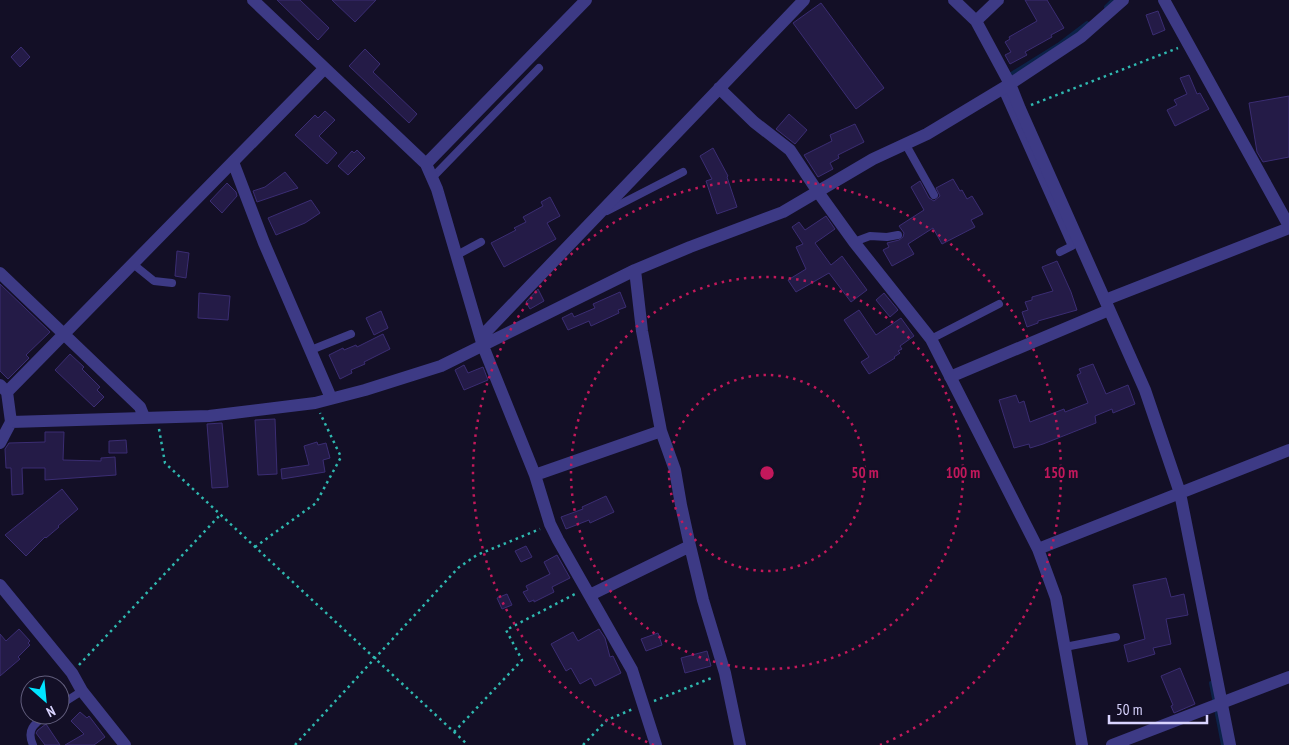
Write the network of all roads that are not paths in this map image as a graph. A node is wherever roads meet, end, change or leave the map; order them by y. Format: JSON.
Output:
{"nodes":[{"id":1,"x":253,"y":0,"type":"edge"},
{"id":2,"x":586,"y":0,"type":"edge"},
{"id":3,"x":804,"y":0,"type":"edge"},
{"id":4,"x":954,"y":0,"type":"edge"},
{"id":5,"x":998,"y":0,"type":"edge"},
{"id":6,"x":1123,"y":0,"type":"edge"},
{"id":7,"x":1164,"y":0,"type":"edge"},
{"id":8,"x":976,"y":22,"type":"junction"},
{"id":9,"x":539,"y":68,"type":"dead end"},
{"id":10,"x":324,"y":69,"type":"junction"},
{"id":11,"x":1006,"y":86,"type":"junction"},
{"id":12,"x":719,"y":88,"type":"junction"},
{"id":13,"x":906,"y":145,"type":"junction"},
{"id":14,"x":233,"y":162,"type":"junction"},
{"id":15,"x":426,"y":164,"type":"junction"},
{"id":16,"x":682,"y":172,"type":"dead end"},
{"id":17,"x":432,"y":178,"type":"junction"},
{"id":18,"x":818,"y":192,"type":"junction"},
{"id":19,"x":934,"y":195,"type":"dead end"},
{"id":20,"x":596,"y":217,"type":"junction"},
{"id":21,"x":1289,"y":227,"type":"edge"},
{"id":22,"x":898,"y":235,"type":"dead end"},
{"id":23,"x":481,"y":242,"type":"dead end"},
{"id":24,"x":854,"y":242,"type":"junction"},
{"id":25,"x":1060,"y":252,"type":"dead end"},
{"id":26,"x":457,"y":255,"type":"junction"},
{"id":27,"x":132,"y":264,"type":"junction"},
{"id":28,"x":635,"y":270,"type":"junction"},
{"id":29,"x":0,"y":272,"type":"edge"},
{"id":30,"x":172,"y":282,"type":"dead end"},
{"id":31,"x":999,"y":304,"type":"dead end"},
{"id":32,"x":1107,"y":305,"type":"junction"},
{"id":33,"x":351,"y":334,"type":"dead end"},
{"id":34,"x":64,"y":335,"type":"junction"},
{"id":35,"x":931,"y":339,"type":"junction"},
{"id":36,"x":482,"y":342,"type":"junction"},
{"id":37,"x":311,"y":350,"type":"junction"},
{"id":38,"x":950,"y":377,"type":"junction"},
{"id":39,"x":4,"y":389,"type":"edge"},
{"id":40,"x":332,"y":398,"type":"junction"},
{"id":41,"x":150,"y":418,"type":"junction"},
{"id":42,"x":12,"y":422,"type":"junction"},
{"id":43,"x":661,"y":431,"type":"junction"},
{"id":44,"x":0,"y":443,"type":"edge"},
{"id":45,"x":1289,"y":450,"type":"edge"},
{"id":46,"x":536,"y":475,"type":"junction"},
{"id":47,"x":1180,"y":493,"type":"junction"},
{"id":48,"x":690,"y":546,"type":"junction"},
{"id":49,"x":1038,"y":549,"type":"junction"},
{"id":50,"x":0,"y":585,"type":"edge"},
{"id":51,"x":588,"y":591,"type":"junction"},
{"id":52,"x":1116,"y":637,"type":"dead end"},
{"id":53,"x":1064,"y":647,"type":"junction"},
{"id":54,"x":1289,"y":677,"type":"edge"},
{"id":55,"x":82,"y":691,"type":"junction"},
{"id":56,"x":70,"y":699,"type":"edge"},
{"id":57,"x":1222,"y":703,"type":"junction"},
{"id":58,"x":35,"y":725,"type":"edge"},
{"id":59,"x":33,"y":745,"type":"edge"},
{"id":60,"x":125,"y":745,"type":"edge"},
{"id":61,"x":656,"y":745,"type":"edge"},
{"id":62,"x":740,"y":745,"type":"edge"},
{"id":63,"x":1082,"y":745,"type":"edge"},
{"id":64,"x":1112,"y":745,"type":"edge"},
{"id":65,"x":1230,"y":745,"type":"edge"}],
"edges":[{"from":1,"to":10,"type":"street"},
{"from":2,"to":15,"type":"street"},
{"from":3,"to":12,"type":"street"},
{"from":4,"to":8,"type":"street"},
{"from":5,"to":8,"type":"street"},
{"from":6,"to":11,"type":"street"},
{"from":7,"to":21,"type":"street"},
{"from":8,"to":11,"type":"street"},
{"from":9,"to":17,"type":"lane"},
{"from":10,"to":14,"type":"street"},
{"from":10,"to":15,"type":"street"},
{"from":11,"to":13,"type":"street"},
{"from":11,"to":25,"type":"lane"},
{"from":11,"to":32,"type":"street"},
{"from":12,"to":18,"type":"street"},
{"from":12,"to":20,"type":"street"},
{"from":13,"to":18,"type":"street"},
{"from":13,"to":19,"type":"lane"},
{"from":14,"to":27,"type":"street"},
{"from":14,"to":37,"type":"street"},
{"from":15,"to":17,"type":"street"},
{"from":16,"to":20,"type":"lane"},
{"from":17,"to":26,"type":"street"},
{"from":18,"to":24,"type":"street"},
{"from":18,"to":28,"type":"street"},
{"from":20,"to":36,"type":"street"},
{"from":21,"to":32,"type":"street"},
{"from":22,"to":24,"type":"lane"},
{"from":23,"to":26,"type":"lane"},
{"from":24,"to":35,"type":"street"},
{"from":26,"to":36,"type":"street"},
{"from":27,"to":30,"type":"lane"},
{"from":27,"to":34,"type":"street"},
{"from":28,"to":36,"type":"street"},
{"from":28,"to":43,"type":"street"},
{"from":29,"to":34,"type":"street"},
{"from":31,"to":35,"type":"lane"},
{"from":32,"to":38,"type":"street"},
{"from":32,"to":47,"type":"street"},
{"from":33,"to":37,"type":"lane"},
{"from":34,"to":39,"type":"street"},
{"from":34,"to":41,"type":"street"},
{"from":35,"to":38,"type":"street"},
{"from":36,"to":40,"type":"street"},
{"from":36,"to":46,"type":"street"},
{"from":37,"to":40,"type":"street"},
{"from":38,"to":49,"type":"street"},
{"from":39,"to":42,"type":"street"},
{"from":40,"to":41,"type":"street"},
{"from":41,"to":42,"type":"street"},
{"from":42,"to":44,"type":"street"},
{"from":43,"to":46,"type":"street"},
{"from":43,"to":48,"type":"street"},
{"from":45,"to":47,"type":"street"},
{"from":46,"to":51,"type":"street"},
{"from":47,"to":49,"type":"street"},
{"from":47,"to":57,"type":"street"},
{"from":48,"to":51,"type":"street"},
{"from":48,"to":62,"type":"street"},
{"from":49,"to":53,"type":"street"},
{"from":50,"to":55,"type":"street"},
{"from":51,"to":61,"type":"street"},
{"from":52,"to":53,"type":"lane"},
{"from":53,"to":63,"type":"street"},
{"from":54,"to":57,"type":"street"},
{"from":55,"to":56,"type":"lane"},
{"from":55,"to":60,"type":"street"},
{"from":57,"to":64,"type":"street"},
{"from":57,"to":65,"type":"street"},
{"from":58,"to":59,"type":"lane"}]}
